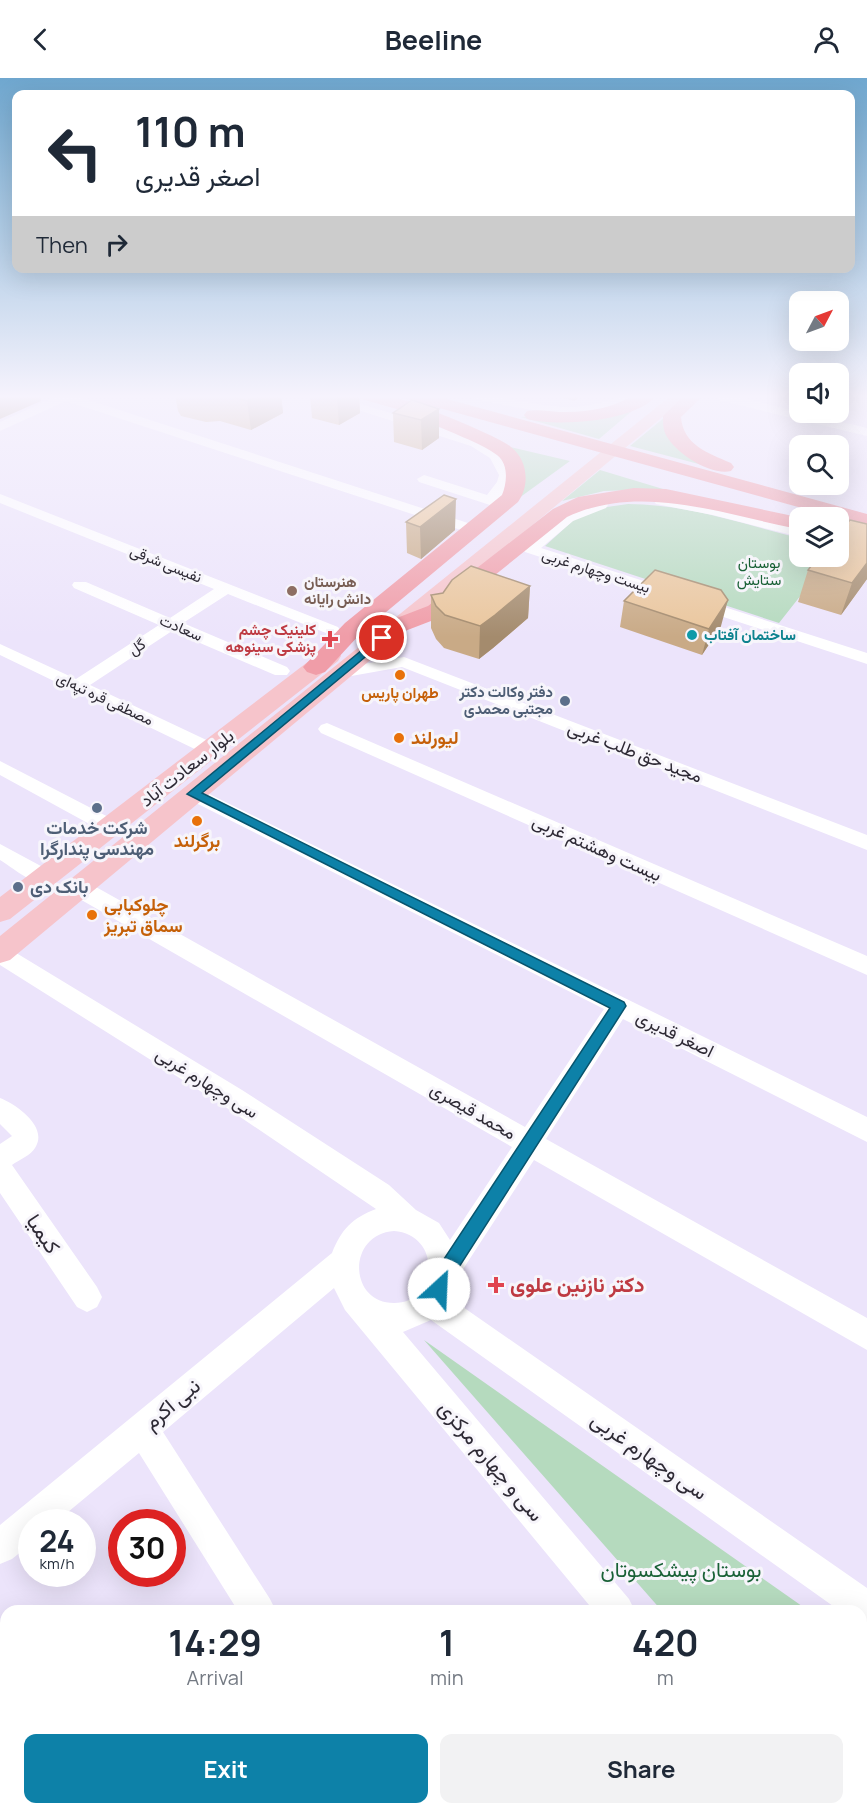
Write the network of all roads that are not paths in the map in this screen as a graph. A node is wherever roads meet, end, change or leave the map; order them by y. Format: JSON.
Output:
{"nodes":[{"id":1,"x":308,"y":475,"type":"edge"},
{"id":2,"x":506,"y":475,"type":"edge"},
{"id":3,"x":515,"y":475,"type":"edge"},
{"id":4,"x":573,"y":475,"type":"edge"},
{"id":5,"x":657,"y":475,"type":"edge"},
{"id":6,"x":676,"y":475,"type":"edge"},
{"id":7,"x":742,"y":475,"type":"edge"},
{"id":8,"x":424,"y":479,"type":"dead end"},
{"id":9,"x":553,"y":491,"type":"junction"},
{"id":10,"x":0,"y":498,"type":"edge"},
{"id":11,"x":789,"y":515,"type":"edge"},
{"id":12,"x":789,"y":521,"type":"edge"},
{"id":13,"x":466,"y":527,"type":"dead end"},
{"id":14,"x":866,"y":528,"type":"edge"},
{"id":15,"x":849,"y":529,"type":"edge"},
{"id":16,"x":789,"y":530,"type":"edge"},
{"id":17,"x":80,"y":585,"type":"dead end"},
{"id":18,"x":226,"y":588,"type":"junction"},
{"id":19,"x":171,"y":624,"type":"junction"},
{"id":20,"x":397,"y":626,"type":"junction"},
{"id":21,"x":332,"y":630,"type":"dead end"},
{"id":22,"x":0,"y":649,"type":"edge"},
{"id":23,"x":867,"y":659,"type":"edge"},
{"id":24,"x":328,"y":670,"type":"junction"},
{"id":25,"x":281,"y":671,"type":"dead end"},
{"id":26,"x":77,"y":686,"type":"junction"},
{"id":27,"x":327,"y":729,"type":"dead end"},
{"id":28,"x":210,"y":749,"type":"junction"},
{"id":29,"x":0,"y":767,"type":"edge"},
{"id":30,"x":193,"y":794,"type":"junction"},
{"id":31,"x":111,"y":827,"type":"junction"},
{"id":32,"x":867,"y":843,"type":"edge"},
{"id":33,"x":0,"y":851,"type":"edge"},
{"id":34,"x":45,"y":877,"type":"junction"},
{"id":35,"x":79,"y":888,"type":"junction"},
{"id":36,"x":0,"y":912,"type":"edge"},
{"id":37,"x":0,"y":953,"type":"edge"},
{"id":38,"x":867,"y":966,"type":"edge"},
{"id":39,"x":619,"y":1006,"type":"junction"},
{"id":40,"x":0,"y":1109,"type":"edge"},
{"id":41,"x":867,"y":1130,"type":"edge"},
{"id":42,"x":530,"y":1143,"type":"junction"},
{"id":43,"x":0,"y":1158,"type":"edge"},
{"id":44,"x":0,"y":1170,"type":"edge"},
{"id":45,"x":407,"y":1220,"type":"junction"},
{"id":46,"x":345,"y":1261,"type":"junction"},
{"id":47,"x":437,"y":1288,"type":"junction"},
{"id":48,"x":87,"y":1297,"type":"dead end"},
{"id":49,"x":366,"y":1310,"type":"junction"},
{"id":50,"x":867,"y":1335,"type":"edge"},
{"id":51,"x":142,"y":1429,"type":"junction"},
{"id":52,"x":0,"y":1547,"type":"edge"},
{"id":53,"x":254,"y":1605,"type":"edge"},
{"id":54,"x":611,"y":1605,"type":"edge"},
{"id":55,"x":862,"y":1605,"type":"edge"}],
"edges":[{"from":1,"to":13,"type":"street"},
{"from":2,"to":8,"type":"street"},
{"from":3,"to":24,"type":"highway"},
{"from":4,"to":9,"type":"main road"},
{"from":5,"to":11,"type":"highway"},
{"from":6,"to":14,"type":"highway"},
{"from":7,"to":14,"type":"highway"},
{"from":9,"to":20,"type":"main road","name":"بلوار سعادت آباد"},
{"from":9,"to":24,"type":"main road"},
{"from":10,"to":18,"type":"street","name":"نفیسی شرقی"},
{"from":12,"to":20,"type":"highway"},
{"from":14,"to":15,"type":"highway"},
{"from":16,"to":23,"type":"street","name":"بیست وچهارم غربی"},
{"from":17,"to":19,"type":"street","name":"سعادت"},
{"from":18,"to":19,"type":"street","name":"گل"},
{"from":18,"to":21,"type":"street","name":"نفیسی شرقی"},
{"from":19,"to":25,"type":"street","name":"سعادت"},
{"from":19,"to":26,"type":"street","name":"گل"},
{"from":20,"to":24,"type":"main road","name":"بلوار سعادت آباد"},
{"from":22,"to":26,"type":"street","name":"مصطفی قره تپه‌ای"},
{"from":24,"to":28,"type":"main road","name":"بلوار سعادت آباد"},
{"from":24,"to":30,"type":"main road","name":"بلوار سعادت آباد"},
{"from":24,"to":32,"type":"street","name":"مجید حق طلب غربی"},
{"from":26,"to":28,"type":"street","name":"مصطفی قره تپه‌ای"},
{"from":27,"to":38,"type":"street","name":"بیست وهشتم غربی"},
{"from":28,"to":31,"type":"main road","name":"بلوار سعادت آباد"},
{"from":29,"to":31,"type":"street"},
{"from":30,"to":35,"type":"main road","name":"بلوار سعادت آباد"},
{"from":30,"to":39,"type":"street","name":"اصغر قدیری"},
{"from":31,"to":34,"type":"main road","name":"بلوار سعادت آباد"},
{"from":33,"to":34,"type":"street"},
{"from":34,"to":36,"type":"main road","name":"بلوار سعادت آباد"},
{"from":35,"to":37,"type":"main road","name":"بلوار سعادت آباد"},
{"from":35,"to":42,"type":"street","name":"محمد قیصری"},
{"from":37,"to":45,"type":"street","name":"سی وچهارم غربی"},
{"from":39,"to":41,"type":"street","name":"اصغر قدیری"},
{"from":39,"to":42,"type":"street"},
{"from":40,"to":43,"type":"street"},
{"from":42,"to":47,"type":"street"},
{"from":42,"to":50,"type":"street","name":"محمد قیصری"},
{"from":44,"to":48,"type":"street","name":"کیمیا"},
{"from":45,"to":46,"type":"street"},
{"from":45,"to":47,"type":"street"},
{"from":46,"to":49,"type":"street"},
{"from":46,"to":51,"type":"street","name":"نبی اکرم"},
{"from":47,"to":49,"type":"street"},
{"from":47,"to":55,"type":"street","name":"سی وچهارم غربی"},
{"from":49,"to":54,"type":"street","name":"سی و چهارم مرکزی"},
{"from":51,"to":52,"type":"street","name":"نبی اکرم"},
{"from":51,"to":53,"type":"street"}]}
